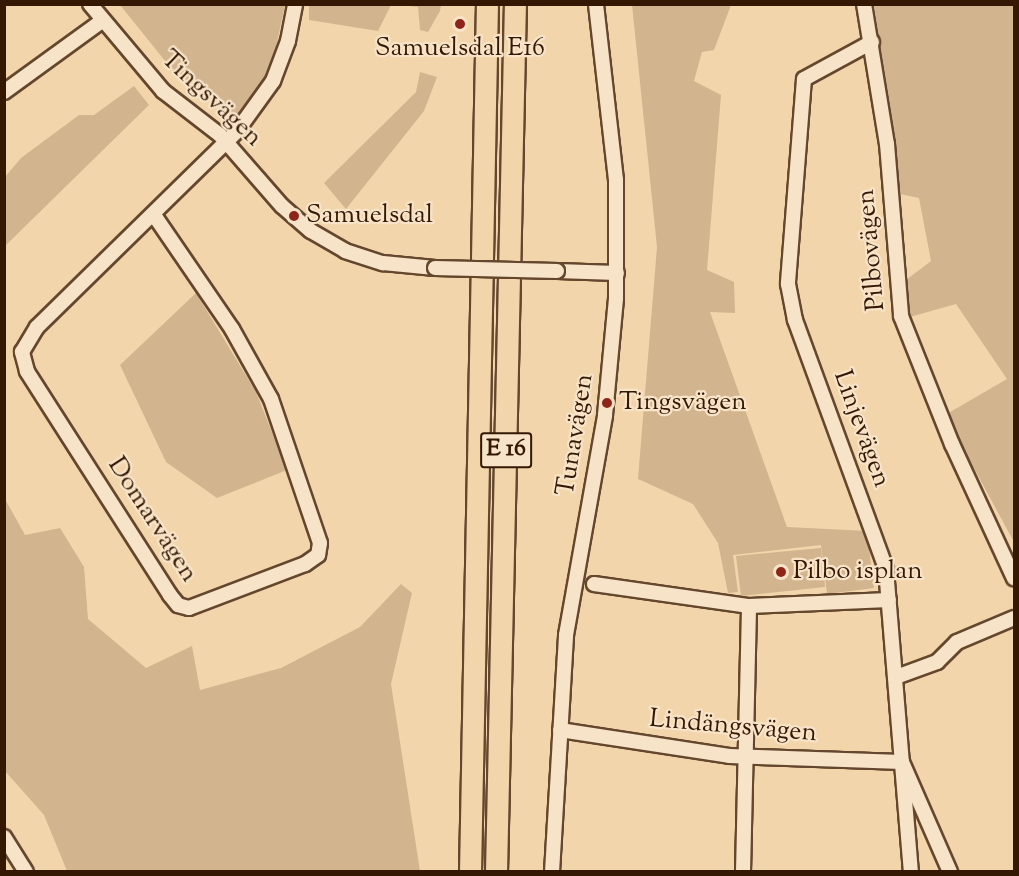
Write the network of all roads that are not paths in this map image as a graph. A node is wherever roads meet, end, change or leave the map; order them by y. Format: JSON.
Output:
{"nodes":[{"id":1,"x":90,"y":4,"type":"edge"},
{"id":2,"x":296,"y":4,"type":"edge"},
{"id":3,"x":487,"y":4,"type":"edge"},
{"id":4,"x":515,"y":4,"type":"edge"},
{"id":5,"x":596,"y":4,"type":"edge"},
{"id":6,"x":864,"y":4,"type":"edge"},
{"id":7,"x":103,"y":20,"type":"junction"},
{"id":8,"x":872,"y":42,"type":"junction"},
{"id":9,"x":4,"y":92,"type":"edge"},
{"id":10,"x":227,"y":143,"type":"junction"},
{"id":11,"x":154,"y":215,"type":"junction"},
{"id":12,"x":617,"y":273,"type":"junction"},
{"id":13,"x":1014,"y":578,"type":"edge"},
{"id":14,"x":594,"y":584,"type":"dead end"},
{"id":15,"x":889,"y":600,"type":"junction"},
{"id":16,"x":749,"y":606,"type":"junction"},
{"id":17,"x":1014,"y":618,"type":"edge"},
{"id":18,"x":896,"y":677,"type":"junction"},
{"id":19,"x":560,"y":730,"type":"junction"},
{"id":20,"x":746,"y":757,"type":"junction"},
{"id":21,"x":902,"y":762,"type":"junction"},
{"id":22,"x":4,"y":837,"type":"edge"},
{"id":23,"x":26,"y":872,"type":"edge"},
{"id":24,"x":470,"y":872,"type":"edge"},
{"id":25,"x":496,"y":872,"type":"edge"},
{"id":26,"x":552,"y":872,"type":"edge"},
{"id":27,"x":743,"y":872,"type":"edge"},
{"id":28,"x":910,"y":872,"type":"edge"},
{"id":29,"x":950,"y":872,"type":"edge"}],
"edges":[{"from":1,"to":7,"type":"street","name":"Tingsvägen"},
{"from":2,"to":10,"type":"street","name":"Domarvägen"},
{"from":3,"to":24,"type":"highway","number":"E 16"},
{"from":4,"to":25,"type":"highway","number":"E 16"},
{"from":5,"to":12,"type":"street","name":"Tunavägen"},
{"from":6,"to":8,"type":"street","name":"Pilbovägen"},
{"from":7,"to":9,"type":"street"},
{"from":7,"to":10,"type":"street","name":"Tingsvägen"},
{"from":8,"to":13,"type":"street","name":"Pilbovägen"},
{"from":8,"to":15,"type":"street","name":"Linjevägen"},
{"from":10,"to":11,"type":"street","name":"Domarvägen"},
{"from":10,"to":12,"type":"street","name":"Tingsvägen","bridge":true},
{"from":11,"to":11,"type":"street","name":"Domarvägen"},
{"from":12,"to":19,"type":"street","name":"Tunavägen"},
{"from":14,"to":16,"type":"street"},
{"from":15,"to":16,"type":"street"},
{"from":15,"to":18,"type":"street","name":"Linjevägen"},
{"from":16,"to":20,"type":"street"},
{"from":17,"to":18,"type":"street"},
{"from":18,"to":21,"type":"street","name":"Linjevägen"},
{"from":19,"to":20,"type":"street","name":"Lindängsvägen"},
{"from":19,"to":26,"type":"street","name":"Tunavägen"},
{"from":20,"to":21,"type":"street","name":"Lindängsvägen"},
{"from":20,"to":27,"type":"street"},
{"from":21,"to":28,"type":"street","name":"Linjevägen"},
{"from":21,"to":29,"type":"street"},
{"from":22,"to":23,"type":"street"}]}
